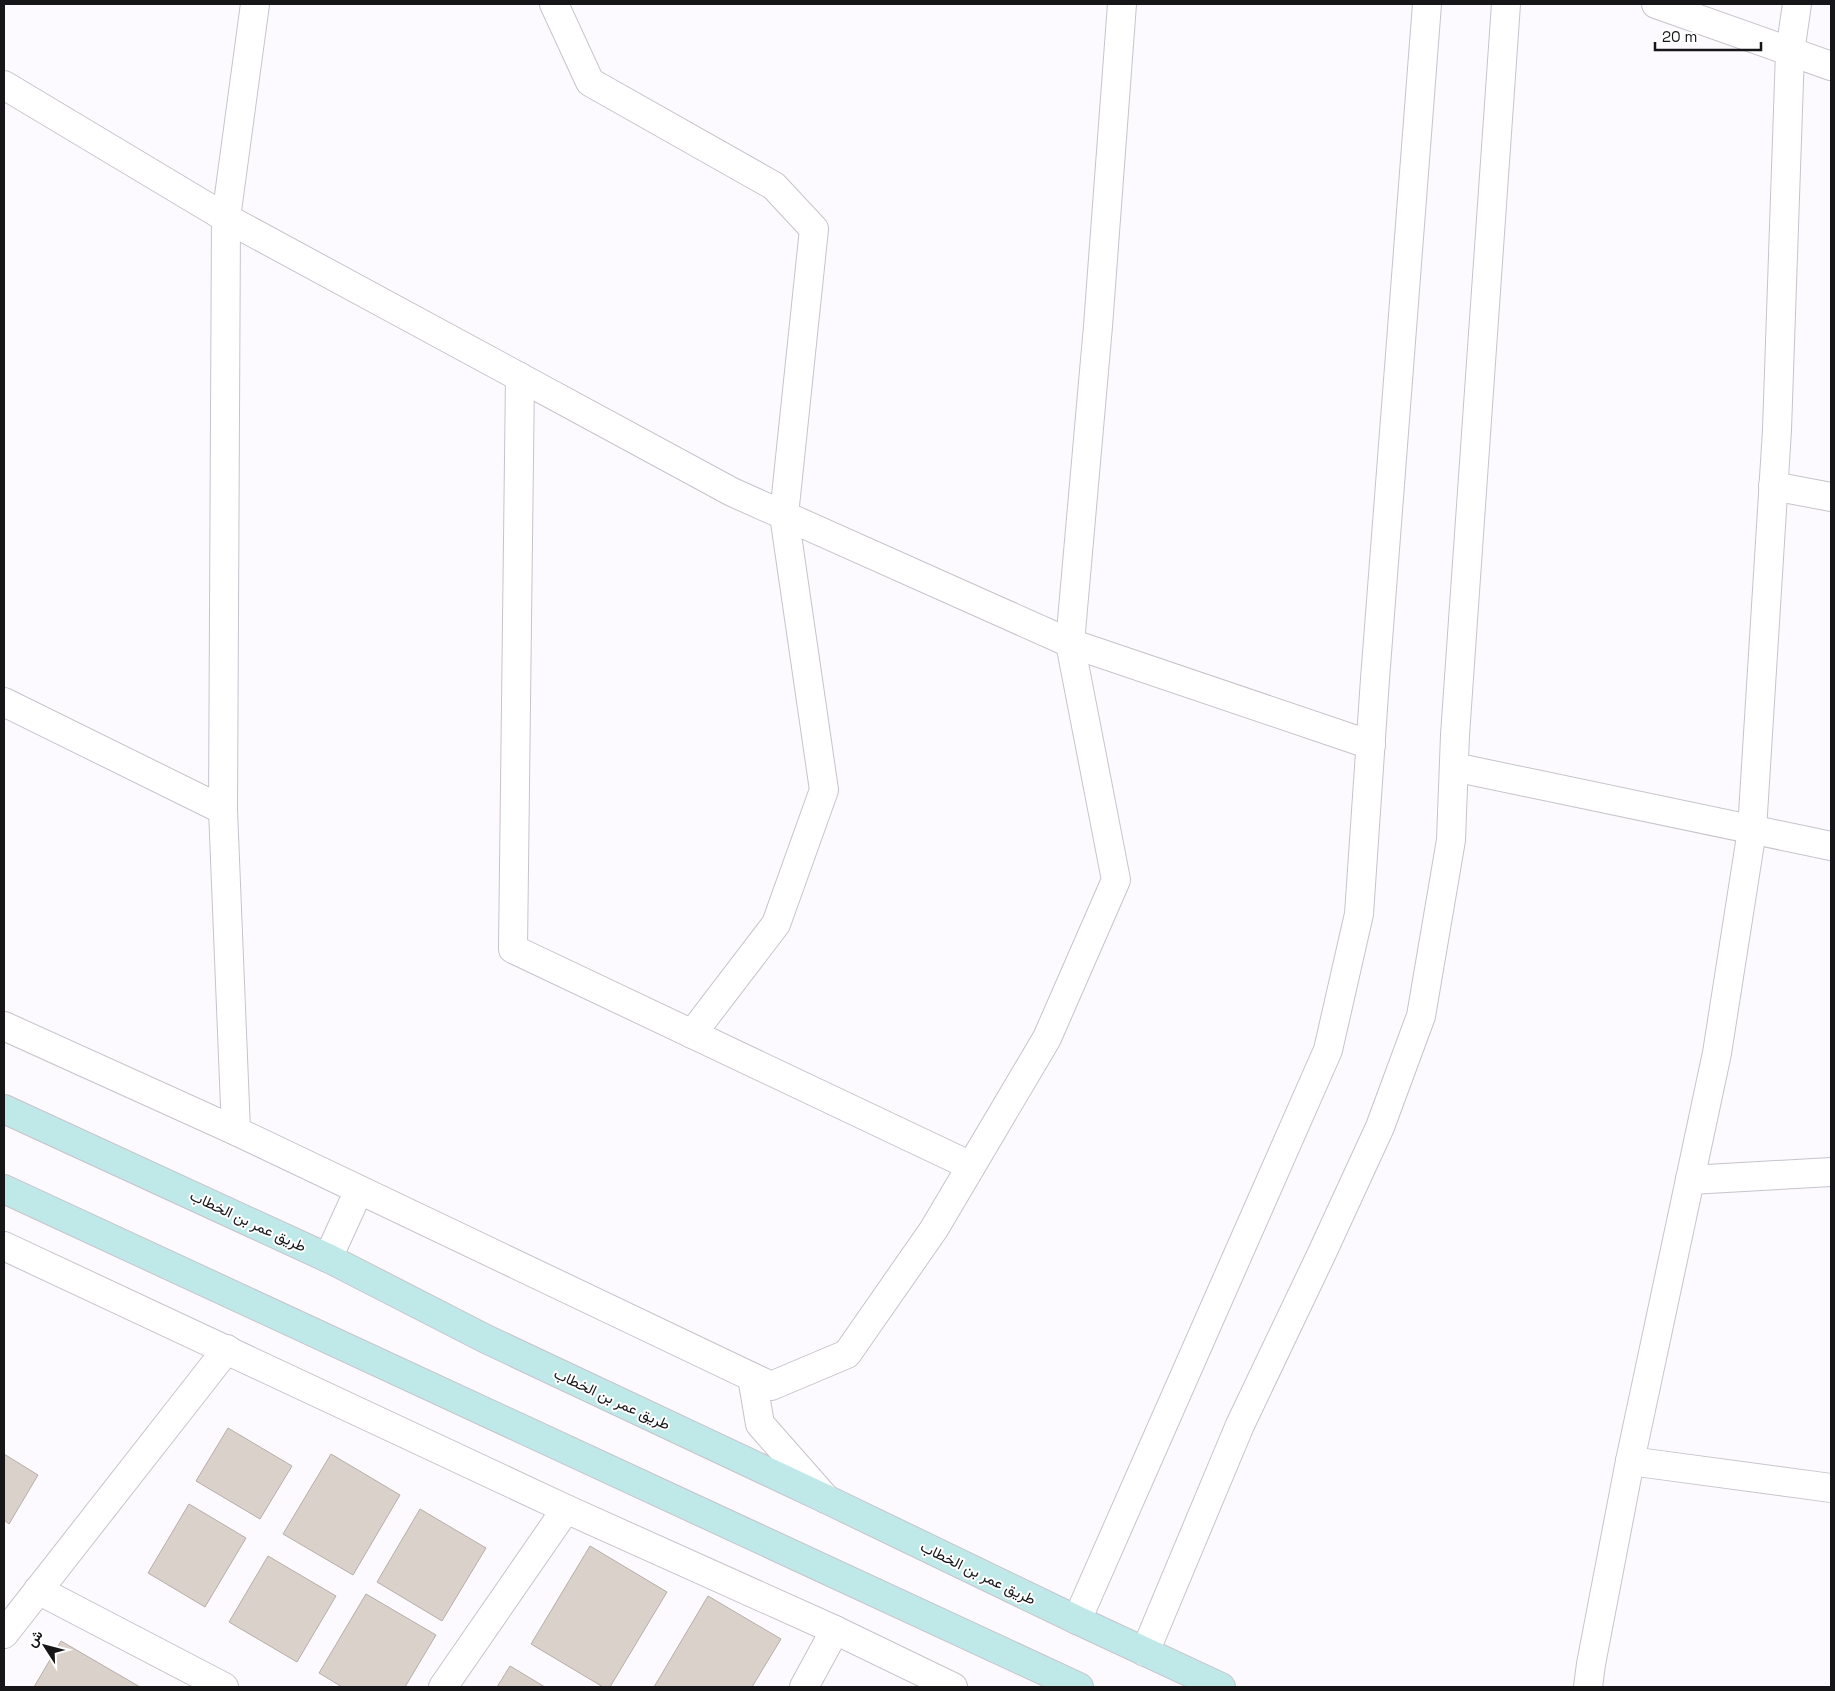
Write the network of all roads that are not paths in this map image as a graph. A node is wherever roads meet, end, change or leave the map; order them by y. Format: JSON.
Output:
{"nodes":[{"id":1,"x":255,"y":4,"type":"edge"},
{"id":2,"x":554,"y":4,"type":"edge"},
{"id":3,"x":1122,"y":4,"type":"edge"},
{"id":4,"x":1427,"y":4,"type":"edge"},
{"id":5,"x":1506,"y":4,"type":"edge"},
{"id":6,"x":1656,"y":4,"type":"edge"},
{"id":7,"x":1797,"y":4,"type":"edge"},
{"id":8,"x":1790,"y":52,"type":"junction"},
{"id":9,"x":1831,"y":66,"type":"edge"},
{"id":10,"x":4,"y":85,"type":"edge"},
{"id":11,"x":226,"y":218,"type":"junction"},
{"id":12,"x":520,"y":377,"type":"junction"},
{"id":13,"x":1773,"y":486,"type":"junction"},
{"id":14,"x":1831,"y":497,"type":"edge"},
{"id":15,"x":784,"y":515,"type":"junction"},
{"id":16,"x":1070,"y":643,"type":"junction"},
{"id":17,"x":4,"y":702,"type":"edge"},
{"id":18,"x":1370,"y":745,"type":"junction"},
{"id":19,"x":1454,"y":767,"type":"junction"},
{"id":20,"x":223,"y":810,"type":"junction"},
{"id":21,"x":1752,"y":830,"type":"junction"},
{"id":22,"x":1831,"y":846,"type":"edge"},
{"id":23,"x":4,"y":1026,"type":"edge"},
{"id":24,"x":692,"y":1034,"type":"junction"},
{"id":25,"x":4,"y":1109,"type":"edge"},
{"id":26,"x":236,"y":1131,"type":"junction"},
{"id":27,"x":971,"y":1166,"type":"junction"},
{"id":28,"x":1831,"y":1172,"type":"edge"},
{"id":29,"x":1690,"y":1180,"type":"junction"},
{"id":30,"x":4,"y":1189,"type":"edge"},
{"id":31,"x":359,"y":1190,"type":"junction"},
{"id":32,"x":4,"y":1246,"type":"edge"},
{"id":33,"x":328,"y":1258,"type":"junction"},
{"id":34,"x":227,"y":1349,"type":"junction"},
{"id":35,"x":752,"y":1377,"type":"junction"},
{"id":36,"x":1630,"y":1460,"type":"junction"},
{"id":37,"x":1831,"y":1488,"type":"edge"},
{"id":38,"x":826,"y":1499,"type":"junction"},
{"id":39,"x":566,"y":1509,"type":"junction"},
{"id":40,"x":38,"y":1590,"type":"junction"},
{"id":41,"x":1077,"y":1620,"type":"junction"},
{"id":42,"x":835,"y":1630,"type":"junction"},
{"id":43,"x":4,"y":1634,"type":"edge"},
{"id":44,"x":1145,"y":1652,"type":"junction"},
{"id":45,"x":224,"y":1687,"type":"edge"},
{"id":46,"x":443,"y":1687,"type":"edge"},
{"id":47,"x":804,"y":1687,"type":"edge"},
{"id":48,"x":953,"y":1687,"type":"edge"},
{"id":49,"x":1079,"y":1687,"type":"edge"},
{"id":50,"x":1221,"y":1687,"type":"edge"},
{"id":51,"x":1588,"y":1687,"type":"edge"}],
"edges":[{"from":1,"to":11,"type":"street"},
{"from":2,"to":15,"type":"street"},
{"from":3,"to":16,"type":"street"},
{"from":4,"to":18,"type":"street"},
{"from":5,"to":19,"type":"street"},
{"from":6,"to":8,"type":"street"},
{"from":7,"to":8,"type":"street"},
{"from":8,"to":9,"type":"street"},
{"from":8,"to":13,"type":"street"},
{"from":10,"to":11,"type":"street"},
{"from":11,"to":12,"type":"street"},
{"from":11,"to":20,"type":"street"},
{"from":12,"to":15,"type":"street"},
{"from":12,"to":24,"type":"street"},
{"from":13,"to":14,"type":"street"},
{"from":13,"to":21,"type":"street"},
{"from":15,"to":16,"type":"street"},
{"from":15,"to":24,"type":"street"},
{"from":16,"to":18,"type":"street"},
{"from":16,"to":27,"type":"street"},
{"from":17,"to":20,"type":"street"},
{"from":18,"to":41,"type":"street"},
{"from":19,"to":21,"type":"street"},
{"from":19,"to":44,"type":"street"},
{"from":20,"to":26,"type":"street"},
{"from":21,"to":22,"type":"street"},
{"from":21,"to":29,"type":"street"},
{"from":23,"to":26,"type":"street"},
{"from":24,"to":27,"type":"street"},
{"from":25,"to":33,"type":"main road","name":"طريق عمر بن الخطاب"},
{"from":26,"to":31,"type":"street"},
{"from":27,"to":35,"type":"street"},
{"from":28,"to":29,"type":"street"},
{"from":29,"to":36,"type":"street"},
{"from":30,"to":49,"type":"main road"},
{"from":31,"to":33,"type":"street"},
{"from":31,"to":35,"type":"street"},
{"from":32,"to":34,"type":"street"},
{"from":33,"to":38,"type":"main road","name":"طريق عمر بن الخطاب"},
{"from":34,"to":39,"type":"street"},
{"from":34,"to":40,"type":"street"},
{"from":35,"to":38,"type":"street"},
{"from":36,"to":37,"type":"street"},
{"from":36,"to":51,"type":"street"},
{"from":38,"to":41,"type":"main road","name":"طريق عمر بن الخطاب"},
{"from":39,"to":42,"type":"street"},
{"from":39,"to":46,"type":"street"},
{"from":40,"to":43,"type":"street"},
{"from":40,"to":45,"type":"street"},
{"from":41,"to":44,"type":"main road","name":"طريق عمر بن الخطاب"},
{"from":42,"to":47,"type":"street"},
{"from":42,"to":48,"type":"street"},
{"from":44,"to":50,"type":"main road","name":"طريق عمر بن الخطاب"}]}
